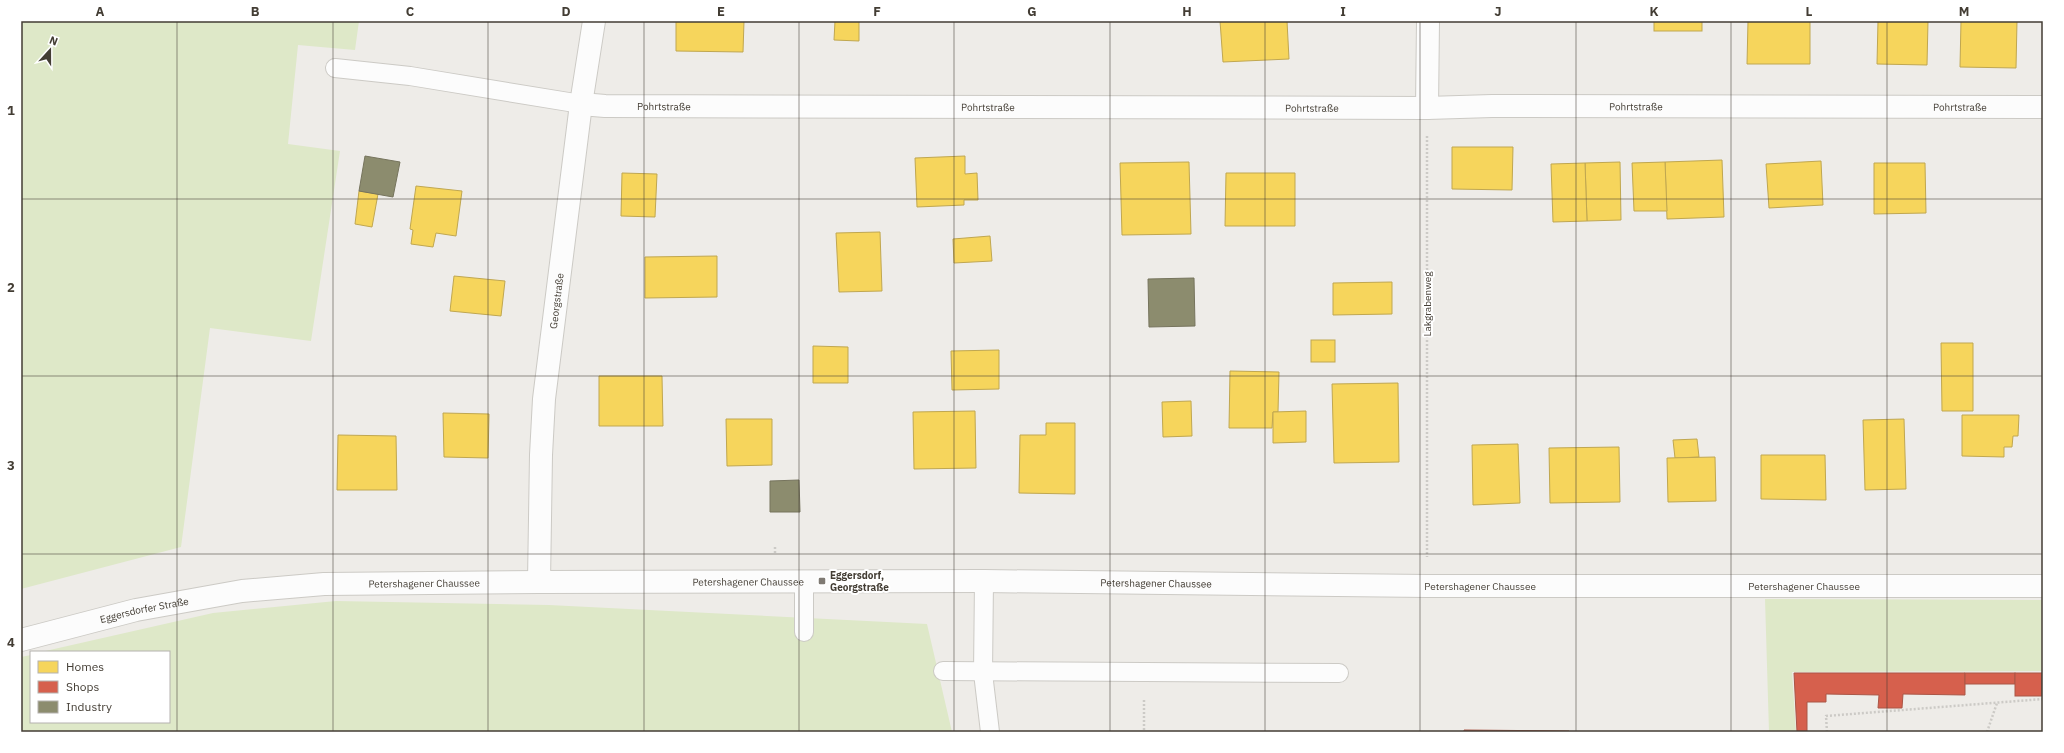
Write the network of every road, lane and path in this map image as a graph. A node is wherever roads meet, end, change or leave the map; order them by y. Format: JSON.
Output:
{"nodes":[{"id":1,"x":594,"y":21,"type":"edge"},
{"id":2,"x":1428,"y":21,"type":"edge"},
{"id":3,"x":335,"y":68,"type":"dead end"},
{"id":4,"x":581,"y":104,"type":"junction"},
{"id":5,"x":2043,"y":107,"type":"edge"},
{"id":6,"x":1426,"y":108,"type":"junction"},
{"id":7,"x":984,"y":581,"type":"junction"},
{"id":8,"x":539,"y":582,"type":"junction"},
{"id":9,"x":804,"y":582,"type":"junction"},
{"id":10,"x":1426,"y":586,"type":"junction"},
{"id":11,"x":2043,"y":586,"type":"edge"},
{"id":12,"x":270,"y":588,"type":"joint"},
{"id":13,"x":804,"y":632,"type":"dead end"},
{"id":14,"x":21,"y":640,"type":"edge"},
{"id":15,"x":943,"y":671,"type":"dead end"},
{"id":16,"x":984,"y":673,"type":"junction"},
{"id":17,"x":1144,"y":673,"type":"junction"},
{"id":18,"x":1339,"y":673,"type":"dead end"},
{"id":19,"x":2043,"y":699,"type":"edge"},
{"id":20,"x":1997,"y":703,"type":"junction"},
{"id":21,"x":990,"y":732,"type":"edge"},
{"id":22,"x":1144,"y":732,"type":"edge"},
{"id":23,"x":1827,"y":732,"type":"edge"},
{"id":24,"x":1987,"y":732,"type":"edge"}],
"edges":[{"from":1,"to":4,"type":"street","name":"Georgstraße"},
{"from":2,"to":6,"type":"street"},
{"from":3,"to":4,"type":"lane"},
{"from":4,"to":6,"type":"street","name":"Pohrtstraße"},
{"from":4,"to":8,"type":"street","name":"Georgstraße"},
{"from":5,"to":6,"type":"street","name":"Pohrtstraße"},
{"from":6,"to":10,"type":"path","name":"Lakgrabenweg"},
{"from":7,"to":9,"type":"street","name":"Petershagener Chaussee"},
{"from":7,"to":10,"type":"street","name":"Petershagener Chaussee"},
{"from":7,"to":16,"type":"lane"},
{"from":8,"to":9,"type":"street","name":"Petershagener Chaussee"},
{"from":8,"to":12,"type":"street","name":"Petershagener Chaussee"},
{"from":9,"to":13,"type":"lane"},
{"from":10,"to":11,"type":"street","name":"Petershagener Chaussee"},
{"from":12,"to":14,"type":"street","name":"Eggersdorfer Straße"},
{"from":15,"to":16,"type":"lane"},
{"from":16,"to":17,"type":"lane"},
{"from":16,"to":21,"type":"lane"},
{"from":17,"to":18,"type":"lane"},
{"from":17,"to":22,"type":"path"},
{"from":19,"to":20,"type":"path"},
{"from":20,"to":23,"type":"path"},
{"from":20,"to":24,"type":"path"}]}
